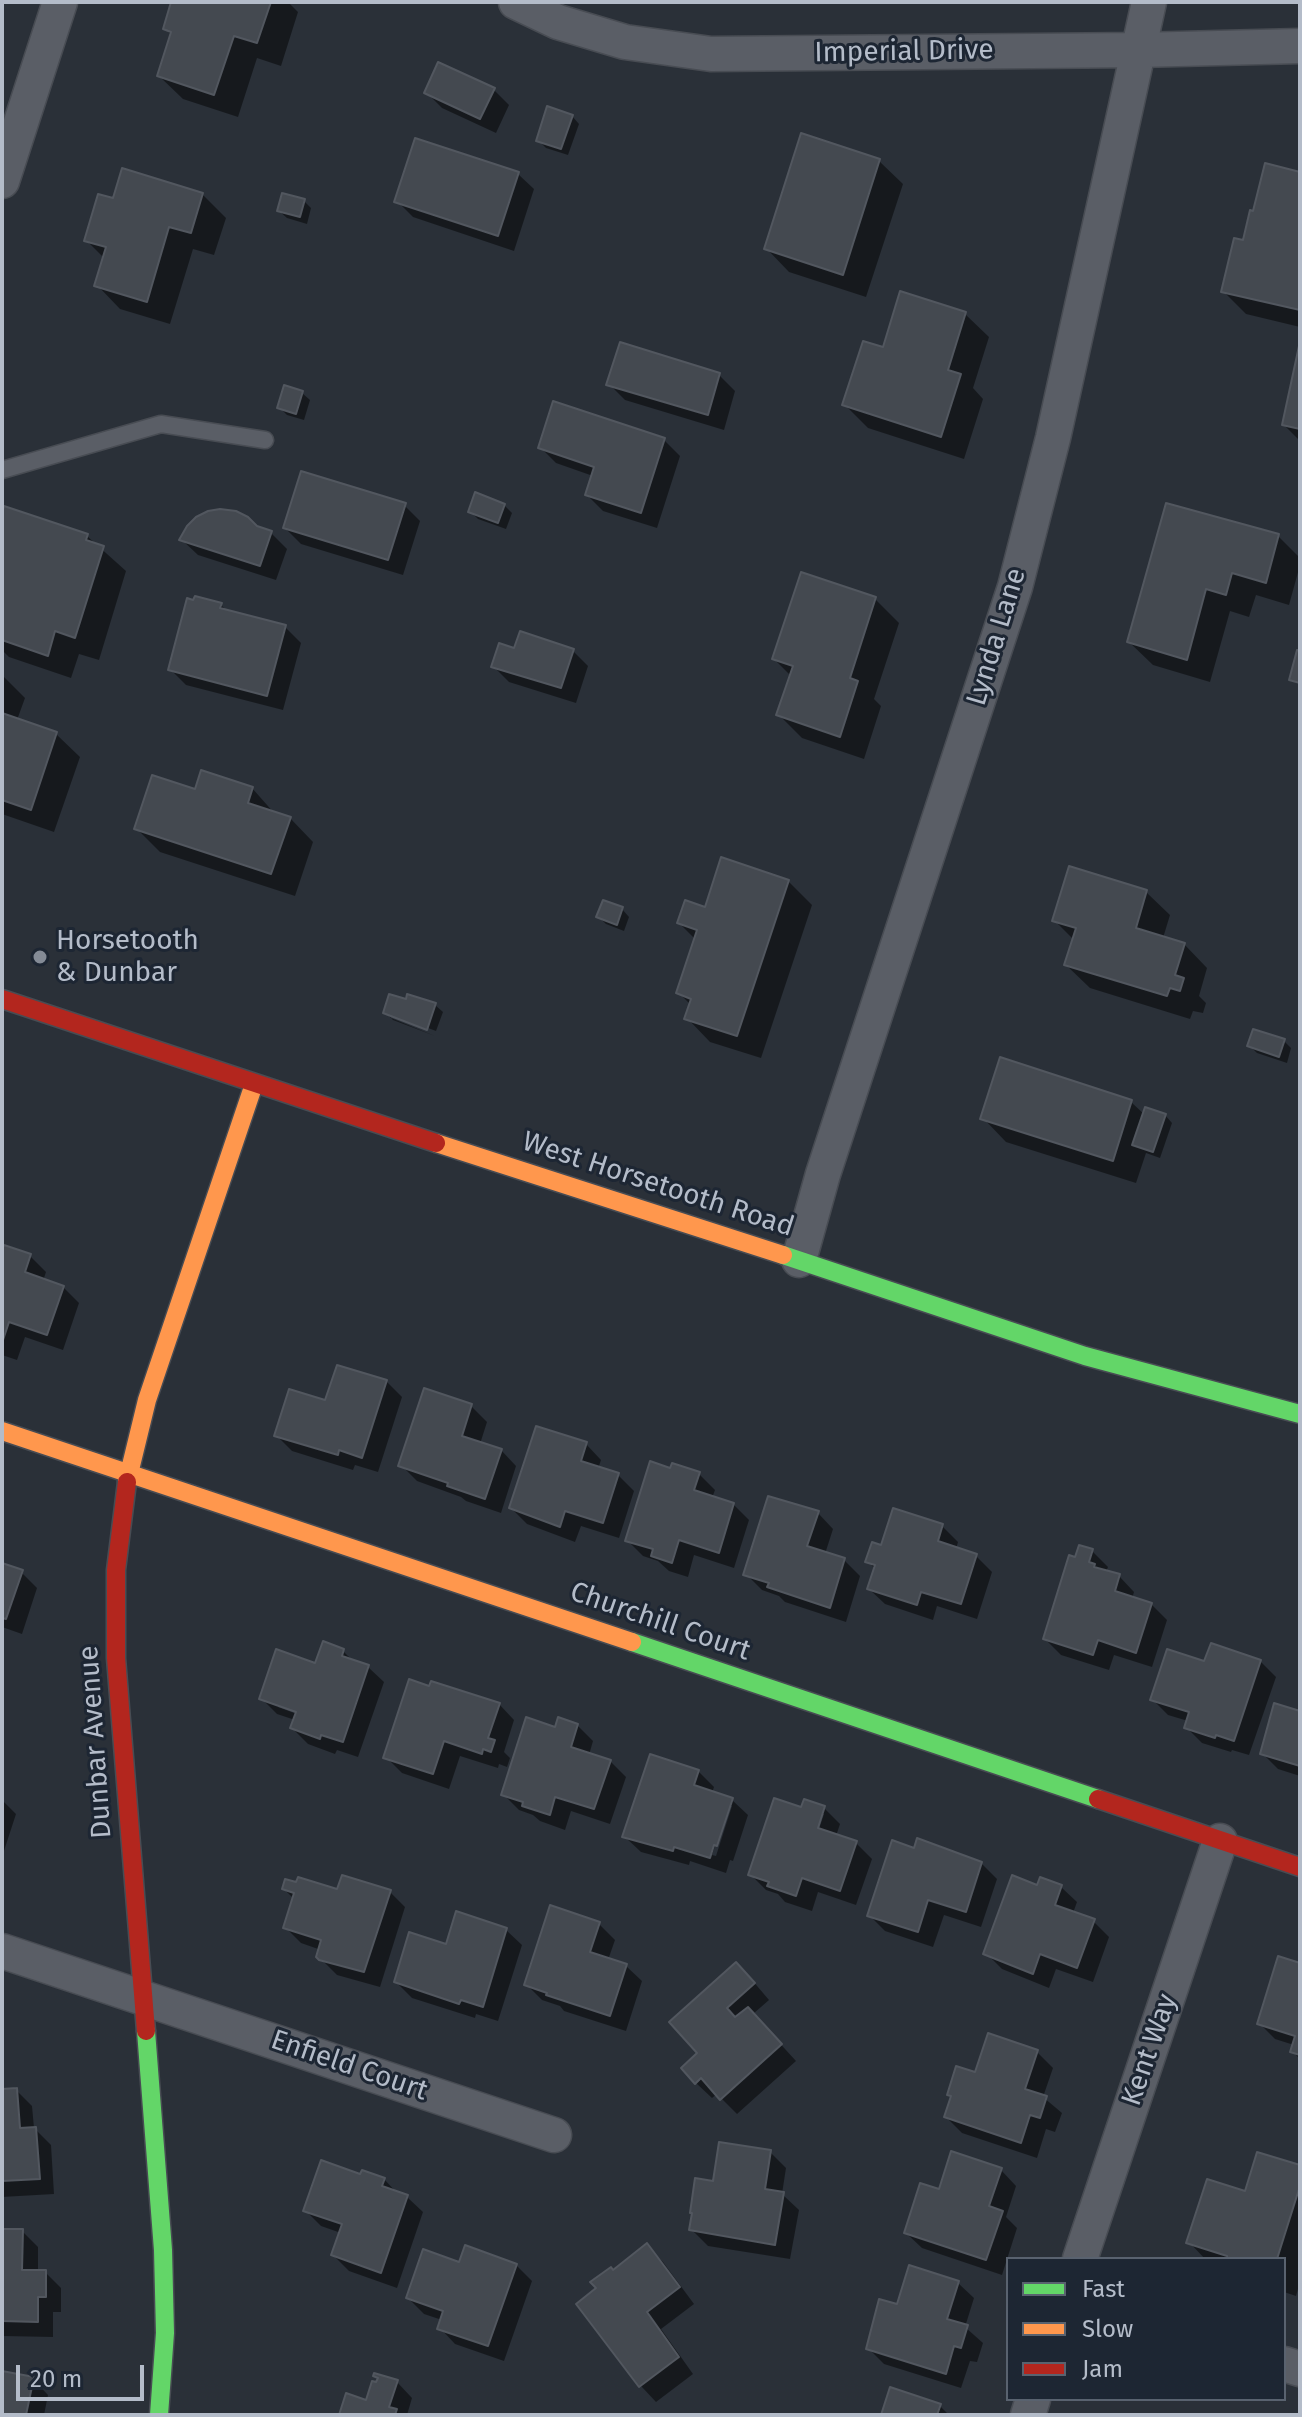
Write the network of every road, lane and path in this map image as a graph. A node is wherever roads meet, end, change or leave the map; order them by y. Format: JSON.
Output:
{"nodes":[{"id":1,"x":60,"y":2,"type":"edge"},
{"id":2,"x":516,"y":2,"type":"edge"},
{"id":3,"x":1149,"y":2,"type":"edge"},
{"id":4,"x":1300,"y":46,"type":"edge"},
{"id":5,"x":1138,"y":50,"type":"junction"},
{"id":6,"x":2,"y":181,"type":"edge"},
{"id":7,"x":265,"y":440,"type":"dead end"},
{"id":8,"x":2,"y":470,"type":"edge"},
{"id":9,"x":2,"y":999,"type":"edge"},
{"id":10,"x":254,"y":1084,"type":"junction"},
{"id":11,"x":799,"y":1260,"type":"junction"},
{"id":12,"x":1300,"y":1414,"type":"edge"},
{"id":13,"x":2,"y":1431,"type":"edge"},
{"id":14,"x":128,"y":1472,"type":"junction"},
{"id":15,"x":1220,"y":1841,"type":"junction"},
{"id":16,"x":1300,"y":1867,"type":"edge"},
{"id":17,"x":2,"y":1951,"type":"edge"},
{"id":18,"x":144,"y":1996,"type":"junction"},
{"id":19,"x":554,"y":2135,"type":"dead end"},
{"id":20,"x":1081,"y":2257,"type":"edge"},
{"id":21,"x":159,"y":2415,"type":"edge"}],
"edges":[{"from":1,"to":6,"type":"street"},
{"from":2,"to":5,"type":"street","name":"Imperial Drive"},
{"from":3,"to":5,"type":"street","name":"Lynda Lane"},
{"from":4,"to":5,"type":"street","name":"Imperial Drive"},
{"from":5,"to":11,"type":"street","name":"Lynda Lane"},
{"from":7,"to":8,"type":"lane"},
{"from":9,"to":10,"type":"street","name":"West Horsetooth Road"},
{"from":10,"to":11,"type":"street","name":"West Horsetooth Road"},
{"from":10,"to":14,"type":"street","name":"Dunbar Avenue"},
{"from":11,"to":12,"type":"street","name":"West Horsetooth Road"},
{"from":13,"to":14,"type":"street","name":"Churchill Court"},
{"from":14,"to":15,"type":"street","name":"Churchill Court"},
{"from":14,"to":18,"type":"street","name":"Dunbar Avenue"},
{"from":15,"to":16,"type":"street","name":"Churchill Court"},
{"from":15,"to":20,"type":"street","name":"Kent Way"},
{"from":17,"to":18,"type":"street","name":"Enfield Court"},
{"from":18,"to":19,"type":"street","name":"Enfield Court"},
{"from":18,"to":21,"type":"street","name":"Dunbar Avenue"}]}
